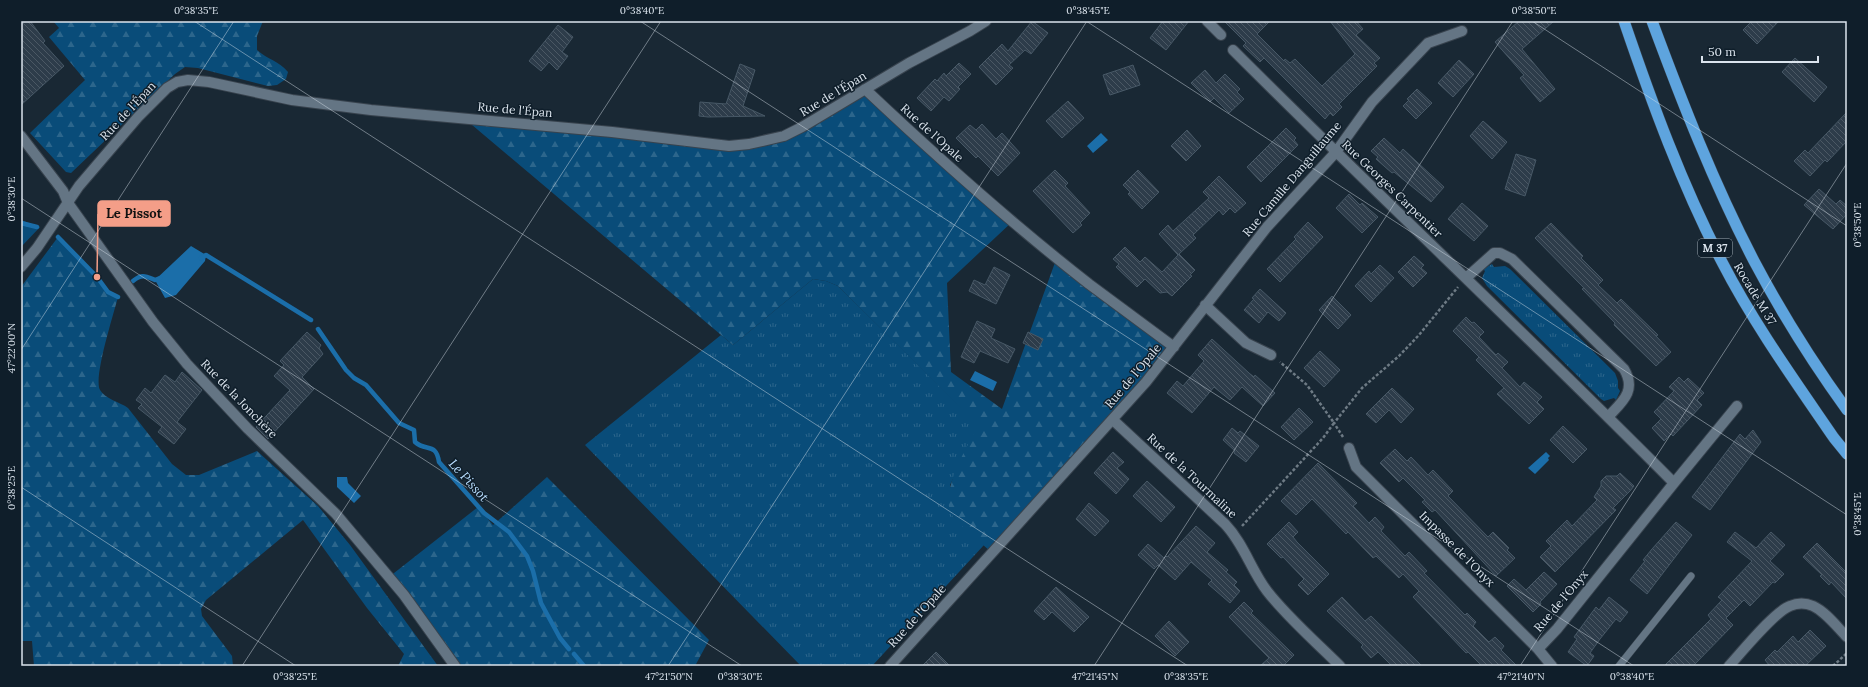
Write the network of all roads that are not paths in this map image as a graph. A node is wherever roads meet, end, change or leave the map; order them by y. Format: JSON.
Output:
{"nodes":[{"id":1,"x":986,"y":21,"type":"edge"},
{"id":2,"x":1207,"y":21,"type":"edge"},
{"id":3,"x":1624,"y":21,"type":"edge"},
{"id":4,"x":1652,"y":21,"type":"edge"},
{"id":5,"x":1462,"y":31,"type":"dead end"},
{"id":6,"x":1221,"y":35,"type":"dead end"},
{"id":7,"x":1233,"y":50,"type":"dead end"},
{"id":8,"x":865,"y":89,"type":"junction"},
{"id":9,"x":21,"y":136,"type":"edge"},
{"id":10,"x":1336,"y":152,"type":"junction"},
{"id":11,"x":68,"y":203,"type":"junction"},
{"id":12,"x":21,"y":267,"type":"edge"},
{"id":13,"x":1466,"y":278,"type":"junction"},
{"id":14,"x":1206,"y":305,"type":"junction"},
{"id":15,"x":1174,"y":347,"type":"junction"},
{"id":16,"x":1270,"y":355,"type":"road end"},
{"id":17,"x":1737,"y":406,"type":"dead end"},
{"id":18,"x":1847,"y":410,"type":"edge"},
{"id":19,"x":1608,"y":417,"type":"junction"},
{"id":20,"x":1112,"y":420,"type":"junction"},
{"id":21,"x":1349,"y":448,"type":"road end"},
{"id":22,"x":1847,"y":454,"type":"edge"},
{"id":23,"x":1674,"y":483,"type":"junction"},
{"id":24,"x":1691,"y":576,"type":"dead end"},
{"id":25,"x":1847,"y":637,"type":"edge"},
{"id":26,"x":1538,"y":649,"type":"junction"},
{"id":27,"x":455,"y":666,"type":"edge"},
{"id":28,"x":890,"y":666,"type":"edge"},
{"id":29,"x":1340,"y":666,"type":"edge"},
{"id":30,"x":1552,"y":666,"type":"edge"},
{"id":31,"x":1619,"y":666,"type":"edge"},
{"id":32,"x":1729,"y":666,"type":"edge"}],
"edges":[{"from":1,"to":8,"type":"street","name":"Rue de l'Épan"},
{"from":2,"to":6,"type":"street"},
{"from":3,"to":22,"type":"highway","name":"Rocade M 37","number":"M 37"},
{"from":4,"to":18,"type":"highway","name":"Rocade M 37","number":"M 37"},
{"from":5,"to":10,"type":"street","name":"Rue Camille Danguillaume"},
{"from":7,"to":10,"type":"street","name":"Rue Georges Carpentier"},
{"from":8,"to":11,"type":"street","name":"Rue de l'Épan"},
{"from":8,"to":15,"type":"street","name":"Rue de l'Opale"},
{"from":9,"to":11,"type":"street","name":"Rue de la Jonchère"},
{"from":10,"to":13,"type":"street","name":"Rue Georges Carpentier"},
{"from":10,"to":14,"type":"street","name":"Rue Camille Danguillaume"},
{"from":11,"to":12,"type":"street","name":"Rue de l'Épan"},
{"from":11,"to":27,"type":"street","name":"Rue de la Jonchère"},
{"from":13,"to":19,"type":"street","name":"Rue Georges Carpentier"},
{"from":13,"to":19,"type":"street"},
{"from":14,"to":15,"type":"street","name":"Rue Camille Danguillaume"},
{"from":14,"to":16,"type":"street"},
{"from":15,"to":20,"type":"street","name":"Rue de l'Opale"},
{"from":17,"to":23,"type":"street"},
{"from":19,"to":23,"type":"street","name":"Rue Georges Carpentier"},
{"from":20,"to":28,"type":"street","name":"Rue de l'Opale"},
{"from":20,"to":29,"type":"street","name":"Rue de la Tourmaline"},
{"from":21,"to":26,"type":"street","name":"Impasse de l'Onyx"},
{"from":23,"to":26,"type":"street","name":"Rue de l'Onyx"},
{"from":24,"to":31,"type":"lane"},
{"from":25,"to":32,"type":"street"},
{"from":26,"to":30,"type":"street","name":"Impasse de l'Onyx"}]}
